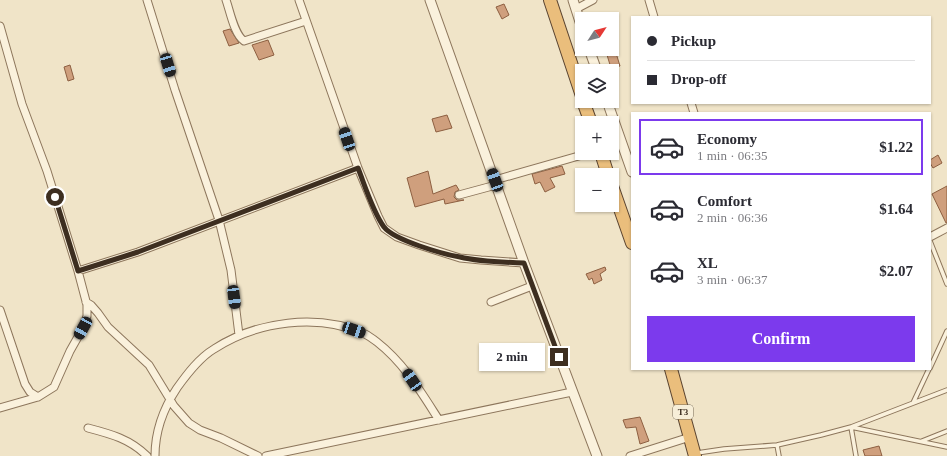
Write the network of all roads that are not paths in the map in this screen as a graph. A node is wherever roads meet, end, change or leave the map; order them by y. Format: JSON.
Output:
{"nodes":[{"id":1,"x":147,"y":0,"type":"edge"},
{"id":2,"x":226,"y":0,"type":"edge"},
{"id":3,"x":299,"y":0,"type":"edge"},
{"id":4,"x":430,"y":0,"type":"edge"},
{"id":5,"x":550,"y":0,"type":"edge"},
{"id":6,"x":593,"y":0,"type":"edge"},
{"id":7,"x":649,"y":0,"type":"edge"},
{"id":8,"x":574,"y":4,"type":"edge"},
{"id":9,"x":654,"y":16,"type":"edge"},
{"id":10,"x":306,"y":21,"type":"junction"},
{"id":11,"x":0,"y":26,"type":"edge"},
{"id":12,"x":575,"y":75,"type":"edge"},
{"id":13,"x":609,"y":108,"type":"edge"},
{"id":14,"x":575,"y":157,"type":"edge"},
{"id":15,"x":358,"y":168,"type":"junction"},
{"id":16,"x":631,"y":169,"type":"edge"},
{"id":17,"x":496,"y":182,"type":"junction"},
{"id":18,"x":458,"y":195,"type":"dead end"},
{"id":19,"x":619,"y":206,"type":"edge"},
{"id":20,"x":219,"y":220,"type":"junction"},
{"id":21,"x":947,"y":228,"type":"edge"},
{"id":22,"x":931,"y":236,"type":"edge"},
{"id":23,"x":631,"y":240,"type":"edge"},
{"id":24,"x":931,"y":244,"type":"edge"},
{"id":25,"x":524,"y":263,"type":"junction"},
{"id":26,"x":78,"y":271,"type":"junction"},
{"id":27,"x":947,"y":284,"type":"edge"},
{"id":28,"x":532,"y":286,"type":"junction"},
{"id":29,"x":86,"y":302,"type":"junction"},
{"id":30,"x":491,"y":302,"type":"dead end"},
{"id":31,"x":0,"y":310,"type":"edge"},
{"id":32,"x":947,"y":331,"type":"edge"},
{"id":33,"x":239,"y":335,"type":"junction"},
{"id":34,"x":931,"y":366,"type":"edge"},
{"id":35,"x":671,"y":370,"type":"edge"},
{"id":36,"x":929,"y":370,"type":"edge"},
{"id":37,"x":947,"y":390,"type":"edge"},
{"id":38,"x":572,"y":392,"type":"junction"},
{"id":39,"x":38,"y":397,"type":"junction"},
{"id":40,"x":170,"y":400,"type":"junction"},
{"id":41,"x":913,"y":403,"type":"junction"},
{"id":42,"x":0,"y":408,"type":"edge"},
{"id":43,"x":439,"y":420,"type":"junction"},
{"id":44,"x":851,"y":427,"type":"junction"},
{"id":45,"x":88,"y":428,"type":"dead end"},
{"id":46,"x":947,"y":431,"type":"edge"},
{"id":47,"x":690,"y":438,"type":"junction"},
{"id":48,"x":921,"y":441,"type":"junction"},
{"id":49,"x":777,"y":445,"type":"junction"},
{"id":50,"x":947,"y":447,"type":"edge"},
{"id":51,"x":272,"y":455,"type":"edge"},
{"id":52,"x":694,"y":455,"type":"edge"},
{"id":53,"x":147,"y":456,"type":"edge"},
{"id":54,"x":155,"y":456,"type":"edge"},
{"id":55,"x":258,"y":456,"type":"edge"},
{"id":56,"x":597,"y":456,"type":"edge"},
{"id":57,"x":630,"y":456,"type":"edge"},
{"id":58,"x":779,"y":456,"type":"edge"},
{"id":59,"x":856,"y":456,"type":"edge"}],
"edges":[{"from":1,"to":20,"type":"street"},
{"from":2,"to":10,"type":"street"},
{"from":3,"to":10,"type":"street"},
{"from":4,"to":17,"type":"street"},
{"from":5,"to":12,"type":"highway"},
{"from":6,"to":8,"type":"street"},
{"from":7,"to":9,"type":"street"},
{"from":10,"to":15,"type":"street"},
{"from":11,"to":26,"type":"street"},
{"from":13,"to":16,"type":"street"},
{"from":14,"to":17,"type":"street"},
{"from":15,"to":20,"type":"street"},
{"from":15,"to":25,"type":"street"},
{"from":17,"to":18,"type":"street"},
{"from":17,"to":25,"type":"street"},
{"from":19,"to":23,"type":"highway"},
{"from":20,"to":26,"type":"street"},
{"from":20,"to":33,"type":"street"},
{"from":21,"to":22,"type":"street"},
{"from":24,"to":27,"type":"lane"},
{"from":25,"to":28,"type":"street"},
{"from":26,"to":29,"type":"street"},
{"from":28,"to":30,"type":"street"},
{"from":28,"to":38,"type":"street"},
{"from":29,"to":39,"type":"street"},
{"from":29,"to":40,"type":"street"},
{"from":31,"to":39,"type":"street"},
{"from":32,"to":34,"type":"lane"},
{"from":33,"to":40,"type":"street"},
{"from":33,"to":43,"type":"street"},
{"from":35,"to":47,"type":"highway","number":"T3"},
{"from":36,"to":41,"type":"lane"},
{"from":37,"to":41,"type":"lane"},
{"from":38,"to":43,"type":"street"},
{"from":38,"to":56,"type":"street"},
{"from":39,"to":42,"type":"street"},
{"from":40,"to":54,"type":"street"},
{"from":40,"to":55,"type":"street"},
{"from":41,"to":44,"type":"lane"},
{"from":43,"to":51,"type":"street"},
{"from":44,"to":48,"type":"lane"},
{"from":44,"to":49,"type":"lane"},
{"from":44,"to":59,"type":"lane"},
{"from":45,"to":53,"type":"street"},
{"from":46,"to":48,"type":"lane"},
{"from":47,"to":52,"type":"highway","number":"T3"},
{"from":47,"to":57,"type":"street"},
{"from":48,"to":50,"type":"lane"},
{"from":49,"to":52,"type":"lane"},
{"from":49,"to":58,"type":"lane"}]}
